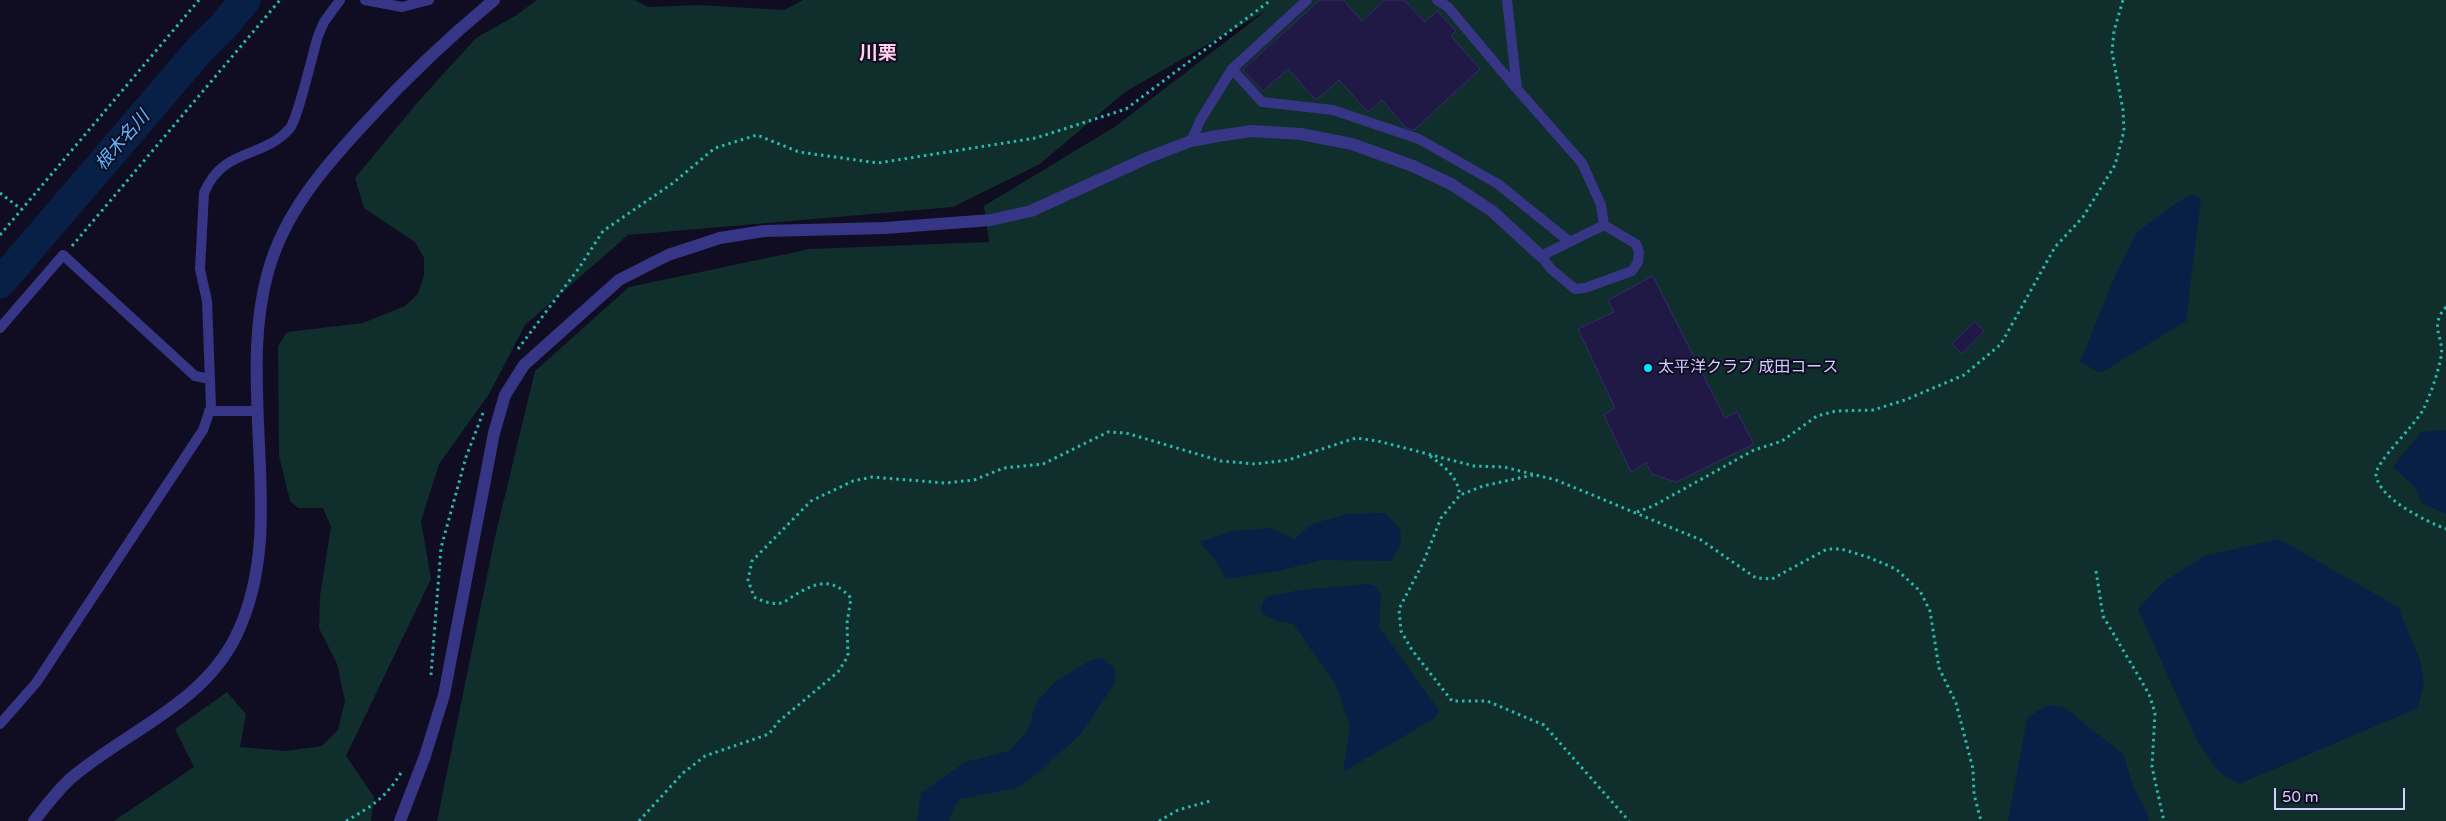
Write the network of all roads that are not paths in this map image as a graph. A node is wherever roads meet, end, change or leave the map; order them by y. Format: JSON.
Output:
{"nodes":[{"id":1,"x":340,"y":0,"type":"edge"},
{"id":2,"x":365,"y":0,"type":"edge"},
{"id":3,"x":429,"y":0,"type":"edge"},
{"id":4,"x":494,"y":0,"type":"edge"},
{"id":5,"x":1307,"y":0,"type":"edge"},
{"id":6,"x":1437,"y":0,"type":"edge"},
{"id":7,"x":1507,"y":0,"type":"edge"},
{"id":8,"x":1232,"y":69,"type":"junction"},
{"id":9,"x":1516,"y":89,"type":"junction"},
{"id":10,"x":1191,"y":141,"type":"junction"},
{"id":11,"x":1604,"y":224,"type":"junction"},
{"id":12,"x":1570,"y":242,"type":"junction"},
{"id":13,"x":1541,"y":256,"type":"junction"},
{"id":14,"x":0,"y":328,"type":"edge"},
{"id":15,"x":210,"y":379,"type":"junction"},
{"id":16,"x":210,"y":411,"type":"junction"},
{"id":17,"x":258,"y":411,"type":"junction"},
{"id":18,"x":0,"y":724,"type":"edge"},
{"id":19,"x":34,"y":821,"type":"edge"},
{"id":20,"x":400,"y":821,"type":"edge"}],
"edges":[{"from":1,"to":15,"type":"lane"},
{"from":2,"to":3,"type":"lane"},
{"from":4,"to":17,"type":"street"},
{"from":5,"to":8,"type":"lane"},
{"from":6,"to":9,"type":"lane"},
{"from":7,"to":9,"type":"lane"},
{"from":8,"to":10,"type":"lane"},
{"from":8,"to":12,"type":"lane"},
{"from":9,"to":11,"type":"lane"},
{"from":10,"to":13,"type":"street"},
{"from":10,"to":20,"type":"street"},
{"from":11,"to":12,"type":"lane"},
{"from":11,"to":13,"type":"lane"},
{"from":12,"to":13,"type":"lane"},
{"from":14,"to":15,"type":"lane"},
{"from":15,"to":16,"type":"lane"},
{"from":16,"to":17,"type":"lane"},
{"from":16,"to":18,"type":"lane"},
{"from":17,"to":19,"type":"street"}]}
